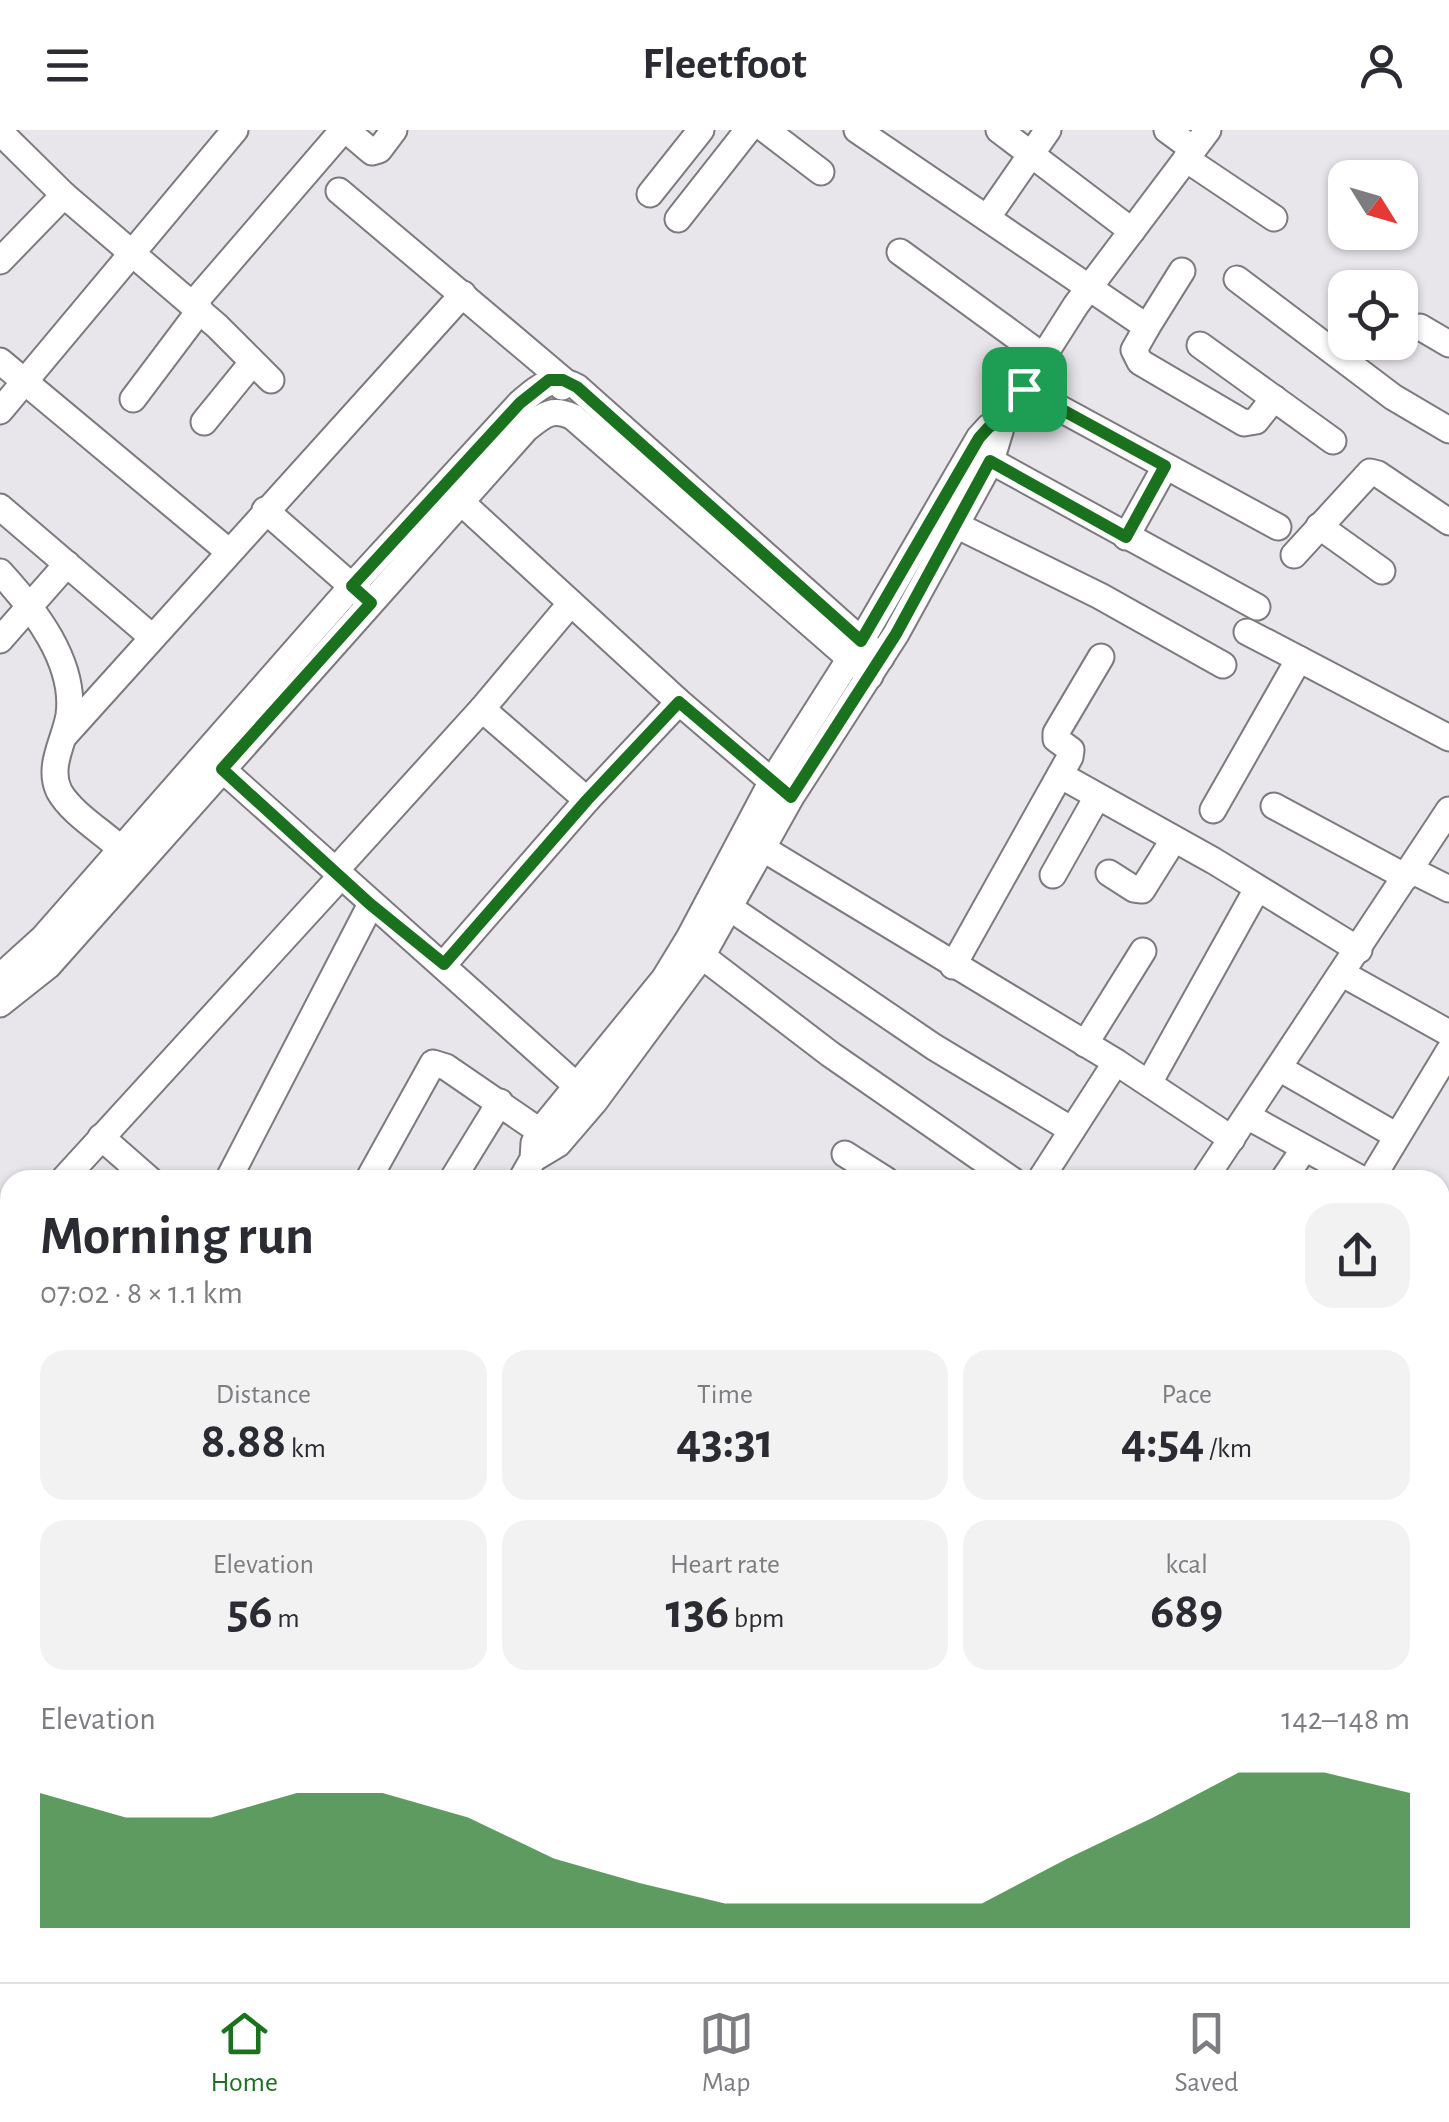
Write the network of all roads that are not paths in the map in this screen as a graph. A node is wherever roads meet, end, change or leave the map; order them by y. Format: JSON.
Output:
{"nodes":[{"id":1,"x":344,"y":130,"type":"edge"},
{"id":2,"x":394,"y":130,"type":"edge"},
{"id":3,"x":702,"y":130,"type":"edge"},
{"id":4,"x":748,"y":130,"type":"edge"},
{"id":5,"x":766,"y":130,"type":"edge"},
{"id":6,"x":857,"y":130,"type":"edge"},
{"id":7,"x":998,"y":130,"type":"edge"},
{"id":8,"x":1048,"y":130,"type":"edge"},
{"id":9,"x":1167,"y":130,"type":"edge"},
{"id":10,"x":233,"y":131,"type":"edge"},
{"id":11,"x":1196,"y":146,"type":"edge"},
{"id":12,"x":5,"y":147,"type":"edge"},
{"id":13,"x":1032,"y":153,"type":"junction"},
{"id":14,"x":821,"y":172,"type":"dead end"},
{"id":15,"x":339,"y":190,"type":"dead end"},
{"id":16,"x":650,"y":194,"type":"dead end"},
{"id":17,"x":64,"y":196,"type":"junction"},
{"id":18,"x":987,"y":218,"type":"junction"},
{"id":19,"x":1274,"y":218,"type":"dead end"},
{"id":20,"x":678,"y":219,"type":"dead end"},
{"id":21,"x":1132,"y":230,"type":"junction"},
{"id":22,"x":900,"y":252,"type":"dead end"},
{"id":23,"x":130,"y":254,"type":"junction"},
{"id":24,"x":0,"y":262,"type":"edge"},
{"id":25,"x":1182,"y":271,"type":"dead end"},
{"id":26,"x":1237,"y":278,"type":"dead end"},
{"id":27,"x":1088,"y":289,"type":"junction"},
{"id":28,"x":463,"y":294,"type":"junction"},
{"id":29,"x":196,"y":307,"type":"junction"},
{"id":30,"x":1147,"y":327,"type":"junction"},
{"id":31,"x":1420,"y":327,"type":"dead end"},
{"id":32,"x":1200,"y":344,"type":"dead end"},
{"id":33,"x":1449,"y":344,"type":"edge"},
{"id":34,"x":1044,"y":357,"type":"junction"},
{"id":35,"x":0,"y":361,"type":"edge"},
{"id":36,"x":563,"y":380,"type":"junction"},
{"id":37,"x":24,"y":383,"type":"junction"},
{"id":38,"x":1024,"y":389,"type":"junction"},
{"id":39,"x":1274,"y":398,"type":"junction"},
{"id":40,"x":133,"y":400,"type":"dead end"},
{"id":41,"x":0,"y":411,"type":"edge"},
{"id":42,"x":559,"y":411,"type":"junction"},
{"id":43,"x":1004,"y":418,"type":"junction"},
{"id":44,"x":204,"y":422,"type":"dead end"},
{"id":45,"x":1449,"y":430,"type":"edge"},
{"id":46,"x":1333,"y":441,"type":"dead end"},
{"id":47,"x":990,"y":461,"type":"junction"},
{"id":48,"x":1165,"y":466,"type":"junction"},
{"id":49,"x":460,"y":502,"type":"junction"},
{"id":50,"x":0,"y":506,"type":"edge"},
{"id":51,"x":266,"y":510,"type":"junction"},
{"id":52,"x":1449,"y":522,"type":"edge"},
{"id":53,"x":956,"y":525,"type":"junction"},
{"id":54,"x":1278,"y":526,"type":"dead end"},
{"id":55,"x":1319,"y":526,"type":"junction"},
{"id":56,"x":1126,"y":537,"type":"junction"},
{"id":57,"x":228,"y":551,"type":"junction"},
{"id":58,"x":1294,"y":555,"type":"dead end"},
{"id":59,"x":67,"y":564,"type":"junction"},
{"id":60,"x":1382,"y":571,"type":"dead end"},
{"id":61,"x":0,"y":572,"type":"edge"},
{"id":62,"x":362,"y":595,"type":"junction"},
{"id":63,"x":571,"y":603,"type":"junction"},
{"id":64,"x":1257,"y":607,"type":"dead end"},
{"id":65,"x":29,"y":608,"type":"junction"},
{"id":66,"x":1247,"y":632,"type":"dead end"},
{"id":67,"x":152,"y":636,"type":"junction"},
{"id":68,"x":0,"y":640,"type":"edge"},
{"id":69,"x":1101,"y":657,"type":"dead end"},
{"id":70,"x":866,"y":658,"type":"junction"},
{"id":71,"x":1299,"y":660,"type":"junction"},
{"id":72,"x":1223,"y":665,"type":"dead end"},
{"id":73,"x":679,"y":702,"type":"junction"},
{"id":74,"x":482,"y":709,"type":"junction"},
{"id":75,"x":66,"y":734,"type":"junction"},
{"id":76,"x":1449,"y":738,"type":"edge"},
{"id":77,"x":222,"y":769,"type":"junction"},
{"id":78,"x":1060,"y":774,"type":"junction"},
{"id":79,"x":781,"y":789,"type":"junction"},
{"id":80,"x":1097,"y":797,"type":"junction"},
{"id":81,"x":587,"y":800,"type":"junction"},
{"id":82,"x":1274,"y":806,"type":"dead end"},
{"id":83,"x":1213,"y":810,"type":"dead end"},
{"id":84,"x":1449,"y":810,"type":"edge"},
{"id":85,"x":1174,"y":839,"type":"junction"},
{"id":86,"x":762,"y":848,"type":"junction"},
{"id":87,"x":122,"y":849,"type":"junction"},
{"id":88,"x":338,"y":873,"type":"junction"},
{"id":89,"x":1109,"y":873,"type":"dead end"},
{"id":90,"x":1408,"y":873,"type":"junction"},
{"id":91,"x":1052,"y":875,"type":"dead end"},
{"id":92,"x":1257,"y":889,"type":"junction"},
{"id":93,"x":1449,"y":889,"type":"edge"},
{"id":94,"x":370,"y":904,"type":"junction"},
{"id":95,"x":730,"y":908,"type":"junction"},
{"id":96,"x":1143,"y":950,"type":"dead end"},
{"id":97,"x":1359,"y":950,"type":"junction"},
{"id":98,"x":702,"y":956,"type":"junction"},
{"id":99,"x":444,"y":964,"type":"junction"},
{"id":100,"x":953,"y":966,"type":"junction"},
{"id":101,"x":1342,"y":974,"type":"junction"},
{"id":102,"x":0,"y":977,"type":"edge"},
{"id":103,"x":0,"y":1004,"type":"edge"},
{"id":104,"x":653,"y":1011,"type":"junction"},
{"id":105,"x":1449,"y":1033,"type":"edge"},
{"id":106,"x":1085,"y":1044,"type":"junction"},
{"id":107,"x":625,"y":1046,"type":"junction"},
{"id":108,"x":1449,"y":1051,"type":"edge"},
{"id":109,"x":1116,"y":1062,"type":"junction"},
{"id":110,"x":1279,"y":1068,"type":"junction"},
{"id":111,"x":1149,"y":1083,"type":"junction"},
{"id":112,"x":578,"y":1086,"type":"junction"},
{"id":113,"x":500,"y":1102,"type":"junction"},
{"id":114,"x":1247,"y":1116,"type":"junction"},
{"id":115,"x":1072,"y":1130,"type":"junction"},
{"id":116,"x":1397,"y":1136,"type":"junction"},
{"id":117,"x":100,"y":1137,"type":"junction"},
{"id":118,"x":549,"y":1138,"type":"junction"},
{"id":119,"x":1232,"y":1139,"type":"junction"},
{"id":120,"x":1304,"y":1149,"type":"junction"},
{"id":121,"x":845,"y":1154,"type":"dead end"},
{"id":122,"x":71,"y":1170,"type":"edge"},
{"id":123,"x":138,"y":1170,"type":"edge"},
{"id":124,"x":233,"y":1170,"type":"edge"},
{"id":125,"x":374,"y":1170,"type":"edge"},
{"id":126,"x":458,"y":1170,"type":"edge"},
{"id":127,"x":527,"y":1170,"type":"edge"},
{"id":128,"x":870,"y":1170,"type":"edge"},
{"id":129,"x":998,"y":1170,"type":"edge"},
{"id":130,"x":1046,"y":1170,"type":"edge"},
{"id":131,"x":1211,"y":1170,"type":"edge"},
{"id":132,"x":1290,"y":1170,"type":"edge"},
{"id":133,"x":1343,"y":1170,"type":"edge"},
{"id":134,"x":1378,"y":1170,"type":"edge"}],
"edges":[{"from":1,"to":2,"type":"street"},
{"from":1,"to":29,"type":"street"},
{"from":3,"to":16,"type":"street"},
{"from":4,"to":20,"type":"street"},
{"from":5,"to":14,"type":"street"},
{"from":6,"to":18,"type":"street"},
{"from":7,"to":13,"type":"street"},
{"from":8,"to":13,"type":"street"},
{"from":9,"to":11,"type":"street"},
{"from":10,"to":23,"type":"street"},
{"from":11,"to":19,"type":"street"},
{"from":11,"to":21,"type":"street"},
{"from":12,"to":17,"type":"street"},
{"from":13,"to":18,"type":"street"},
{"from":13,"to":21,"type":"street"},
{"from":15,"to":28,"type":"street"},
{"from":17,"to":23,"type":"street"},
{"from":17,"to":24,"type":"street"},
{"from":18,"to":27,"type":"street"},
{"from":21,"to":27,"type":"street"},
{"from":22,"to":34,"type":"street"},
{"from":23,"to":29,"type":"street"},
{"from":23,"to":37,"type":"street"},
{"from":25,"to":30,"type":"street"},
{"from":26,"to":45,"type":"street"},
{"from":27,"to":30,"type":"street"},
{"from":27,"to":34,"type":"street"},
{"from":28,"to":36,"type":"street"},
{"from":28,"to":51,"type":"street"},
{"from":29,"to":40,"type":"street"},
{"from":29,"to":44,"type":"street"},
{"from":30,"to":39,"type":"street"},
{"from":31,"to":33,"type":"street"},
{"from":32,"to":39,"type":"street"},
{"from":34,"to":38,"type":"street"},
{"from":35,"to":37,"type":"street"},
{"from":36,"to":42,"type":"street"},
{"from":36,"to":62,"type":"street"},
{"from":36,"to":70,"type":"street"},
{"from":37,"to":41,"type":"street"},
{"from":37,"to":57,"type":"street"},
{"from":38,"to":43,"type":"street"},
{"from":38,"to":48,"type":"street"},
{"from":39,"to":46,"type":"street"},
{"from":42,"to":49,"type":"street"},
{"from":42,"to":70,"type":"street"},
{"from":43,"to":47,"type":"street"},
{"from":43,"to":70,"type":"street"},
{"from":47,"to":53,"type":"street"},
{"from":47,"to":56,"type":"street"},
{"from":48,"to":54,"type":"street"},
{"from":48,"to":56,"type":"street"},
{"from":49,"to":62,"type":"street"},
{"from":49,"to":63,"type":"street"},
{"from":50,"to":59,"type":"street"},
{"from":51,"to":57,"type":"street"},
{"from":51,"to":62,"type":"street"},
{"from":52,"to":55,"type":"street"},
{"from":53,"to":70,"type":"street"},
{"from":53,"to":72,"type":"street"},
{"from":55,"to":58,"type":"street"},
{"from":55,"to":60,"type":"street"},
{"from":56,"to":64,"type":"street"},
{"from":57,"to":67,"type":"street"},
{"from":59,"to":65,"type":"street"},
{"from":59,"to":67,"type":"street"},
{"from":61,"to":65,"type":"street"},
{"from":62,"to":77,"type":"street"},
{"from":62,"to":87,"type":"street"},
{"from":63,"to":73,"type":"street"},
{"from":63,"to":74,"type":"street"},
{"from":65,"to":68,"type":"street"},
{"from":65,"to":75,"type":"street"},
{"from":66,"to":71,"type":"street"},
{"from":67,"to":75,"type":"street"},
{"from":69,"to":78,"type":"street"},
{"from":70,"to":79,"type":"street"},
{"from":71,"to":76,"type":"street"},
{"from":71,"to":83,"type":"street"},
{"from":73,"to":79,"type":"street"},
{"from":73,"to":81,"type":"street"},
{"from":74,"to":81,"type":"street"},
{"from":74,"to":88,"type":"street"},
{"from":75,"to":87,"type":"street"},
{"from":77,"to":88,"type":"street"},
{"from":77,"to":103,"type":"street"},
{"from":78,"to":80,"type":"street"},
{"from":78,"to":100,"type":"street"},
{"from":79,"to":86,"type":"street"},
{"from":79,"to":104,"type":"street"},
{"from":80,"to":85,"type":"street"},
{"from":80,"to":91,"type":"street"},
{"from":81,"to":99,"type":"street"},
{"from":82,"to":90,"type":"street"},
{"from":84,"to":90,"type":"street"},
{"from":85,"to":89,"type":"street"},
{"from":85,"to":92,"type":"street"},
{"from":86,"to":95,"type":"street"},
{"from":86,"to":100,"type":"street"},
{"from":87,"to":102,"type":"street"},
{"from":88,"to":94,"type":"street"},
{"from":88,"to":117,"type":"street"},
{"from":90,"to":93,"type":"street"},
{"from":90,"to":97,"type":"street"},
{"from":92,"to":97,"type":"street"},
{"from":92,"to":111,"type":"street"},
{"from":94,"to":99,"type":"street"},
{"from":94,"to":124,"type":"street"},
{"from":95,"to":98,"type":"street"},
{"from":95,"to":115,"type":"street"},
{"from":96,"to":106,"type":"street"},
{"from":97,"to":101,"type":"street"},
{"from":98,"to":104,"type":"street"},
{"from":98,"to":129,"type":"street"},
{"from":99,"to":112,"type":"street"},
{"from":100,"to":106,"type":"street"},
{"from":101,"to":105,"type":"street"},
{"from":101,"to":110,"type":"street"},
{"from":104,"to":107,"type":"street"},
{"from":106,"to":109,"type":"street"},
{"from":107,"to":112,"type":"street"},
{"from":107,"to":118,"type":"street"},
{"from":108,"to":116,"type":"street"},
{"from":109,"to":111,"type":"street"},
{"from":109,"to":115,"type":"street"},
{"from":110,"to":114,"type":"street"},
{"from":110,"to":116,"type":"street"},
{"from":111,"to":119,"type":"street"},
{"from":112,"to":118,"type":"street"},
{"from":113,"to":118,"type":"street"},
{"from":113,"to":125,"type":"street"},
{"from":113,"to":126,"type":"street"},
{"from":114,"to":119,"type":"street"},
{"from":114,"to":120,"type":"street"},
{"from":115,"to":130,"type":"street"},
{"from":116,"to":134,"type":"street"},
{"from":117,"to":122,"type":"street"},
{"from":117,"to":123,"type":"street"},
{"from":118,"to":127,"type":"street"},
{"from":119,"to":131,"type":"street"},
{"from":120,"to":132,"type":"street"},
{"from":120,"to":133,"type":"street"},
{"from":121,"to":128,"type":"street"}]}
